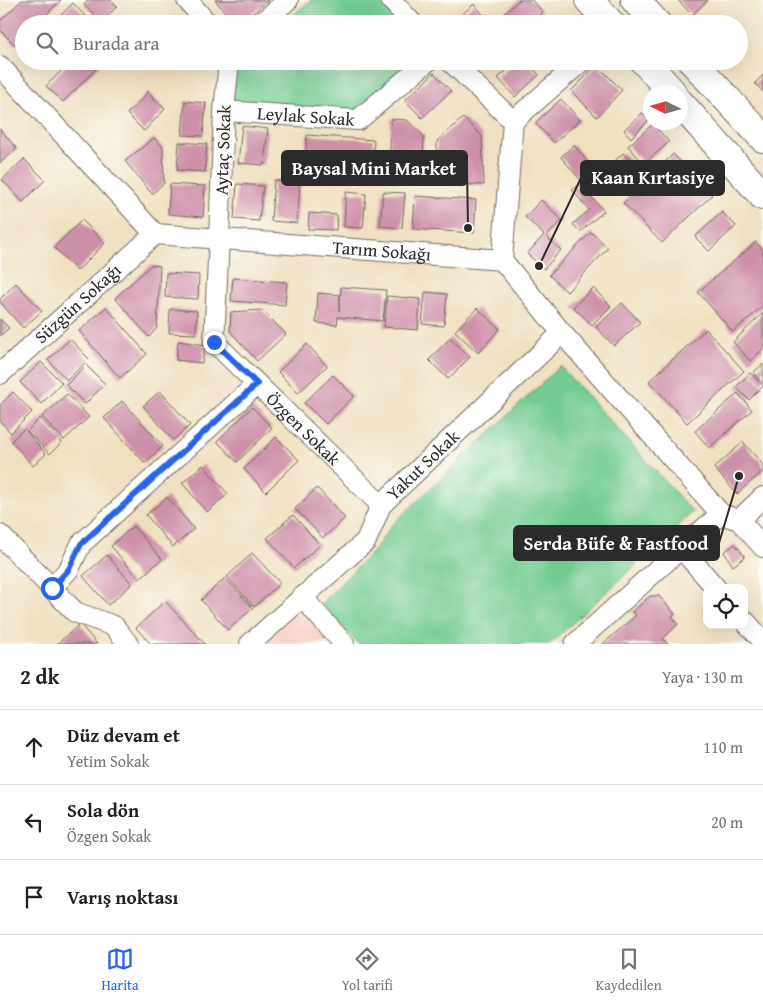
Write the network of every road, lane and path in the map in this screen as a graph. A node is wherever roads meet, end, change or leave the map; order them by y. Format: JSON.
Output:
{"nodes":[{"id":1,"x":288,"y":0,"type":"edge"},
{"id":2,"x":391,"y":0,"type":"edge"},
{"id":3,"x":589,"y":0,"type":"edge"},
{"id":4,"x":270,"y":15,"type":"edge"},
{"id":5,"x":405,"y":15,"type":"edge"},
{"id":6,"x":603,"y":15,"type":"edge"},
{"id":7,"x":228,"y":70,"type":"edge"},
{"id":8,"x":417,"y":70,"type":"edge"},
{"id":9,"x":459,"y":70,"type":"edge"},
{"id":10,"x":572,"y":70,"type":"edge"},
{"id":11,"x":652,"y":70,"type":"edge"},
{"id":12,"x":700,"y":70,"type":"edge"},
{"id":13,"x":2,"y":73,"type":"edge"},
{"id":14,"x":666,"y":85,"type":"edge"},
{"id":15,"x":224,"y":111,"type":"junction"},
{"id":16,"x":688,"y":112,"type":"edge"},
{"id":17,"x":513,"y":121,"type":"junction"},
{"id":18,"x":763,"y":138,"type":"edge"},
{"id":19,"x":763,"y":196,"type":"edge"},
{"id":20,"x":156,"y":234,"type":"junction"},
{"id":21,"x":219,"y":239,"type":"junction"},
{"id":22,"x":502,"y":260,"type":"junction"},
{"id":23,"x":562,"y":333,"type":"junction"},
{"id":24,"x":0,"y":374,"type":"edge"},
{"id":25,"x":257,"y":384,"type":"junction"},
{"id":26,"x":763,"y":497,"type":"edge"},
{"id":27,"x":381,"y":505,"type":"junction"},
{"id":28,"x":730,"y":517,"type":"junction"},
{"id":29,"x":0,"y":535,"type":"edge"},
{"id":30,"x":763,"y":547,"type":"edge"},
{"id":31,"x":681,"y":548,"type":"junction"},
{"id":32,"x":712,"y":584,"type":"edge"},
{"id":33,"x":52,"y":588,"type":"junction"},
{"id":34,"x":302,"y":597,"type":"junction"},
{"id":35,"x":748,"y":624,"type":"edge"},
{"id":36,"x":763,"y":641,"type":"edge"},
{"id":37,"x":128,"y":644,"type":"edge"},
{"id":38,"x":250,"y":644,"type":"edge"},
{"id":39,"x":344,"y":644,"type":"edge"},
{"id":40,"x":575,"y":644,"type":"edge"}],
"edges":[{"from":1,"to":4,"type":"street"},
{"from":2,"to":5,"type":"street"},
{"from":3,"to":6,"type":"main road"},
{"from":7,"to":15,"type":"street","name":"Aytaç Sokak"},
{"from":8,"to":15,"type":"street","name":"Leylak Sokak"},
{"from":9,"to":17,"type":"street"},
{"from":10,"to":17,"type":"street"},
{"from":11,"to":14,"type":"main road"},
{"from":12,"to":18,"type":"main road"},
{"from":13,"to":20,"type":"street"},
{"from":15,"to":21,"type":"street","name":"Aytaç Sokak"},
{"from":16,"to":19,"type":"main road"},
{"from":17,"to":22,"type":"street"},
{"from":20,"to":21,"type":"street","name":"Tarım Sokağı"},
{"from":20,"to":24,"type":"street","name":"Süzgün Sokağı"},
{"from":21,"to":22,"type":"street","name":"Tarım Sokağı"},
{"from":21,"to":25,"type":"street","name":"Özgen Sokak"},
{"from":22,"to":23,"type":"street"},
{"from":23,"to":27,"type":"street","name":"Yakut Sokak"},
{"from":23,"to":28,"type":"street"},
{"from":25,"to":27,"type":"street","name":"Özgen Sokak"},
{"from":25,"to":33,"type":"street"},
{"from":26,"to":28,"type":"street"},
{"from":27,"to":34,"type":"street","name":"Yakut Sokak"},
{"from":28,"to":30,"type":"street"},
{"from":28,"to":31,"type":"street"},
{"from":29,"to":33,"type":"street"},
{"from":31,"to":32,"type":"street"},
{"from":31,"to":40,"type":"street"},
{"from":33,"to":37,"type":"street"},
{"from":34,"to":38,"type":"street","name":"Yakut Sokak"},
{"from":34,"to":39,"type":"street"},
{"from":35,"to":36,"type":"street"}]}
